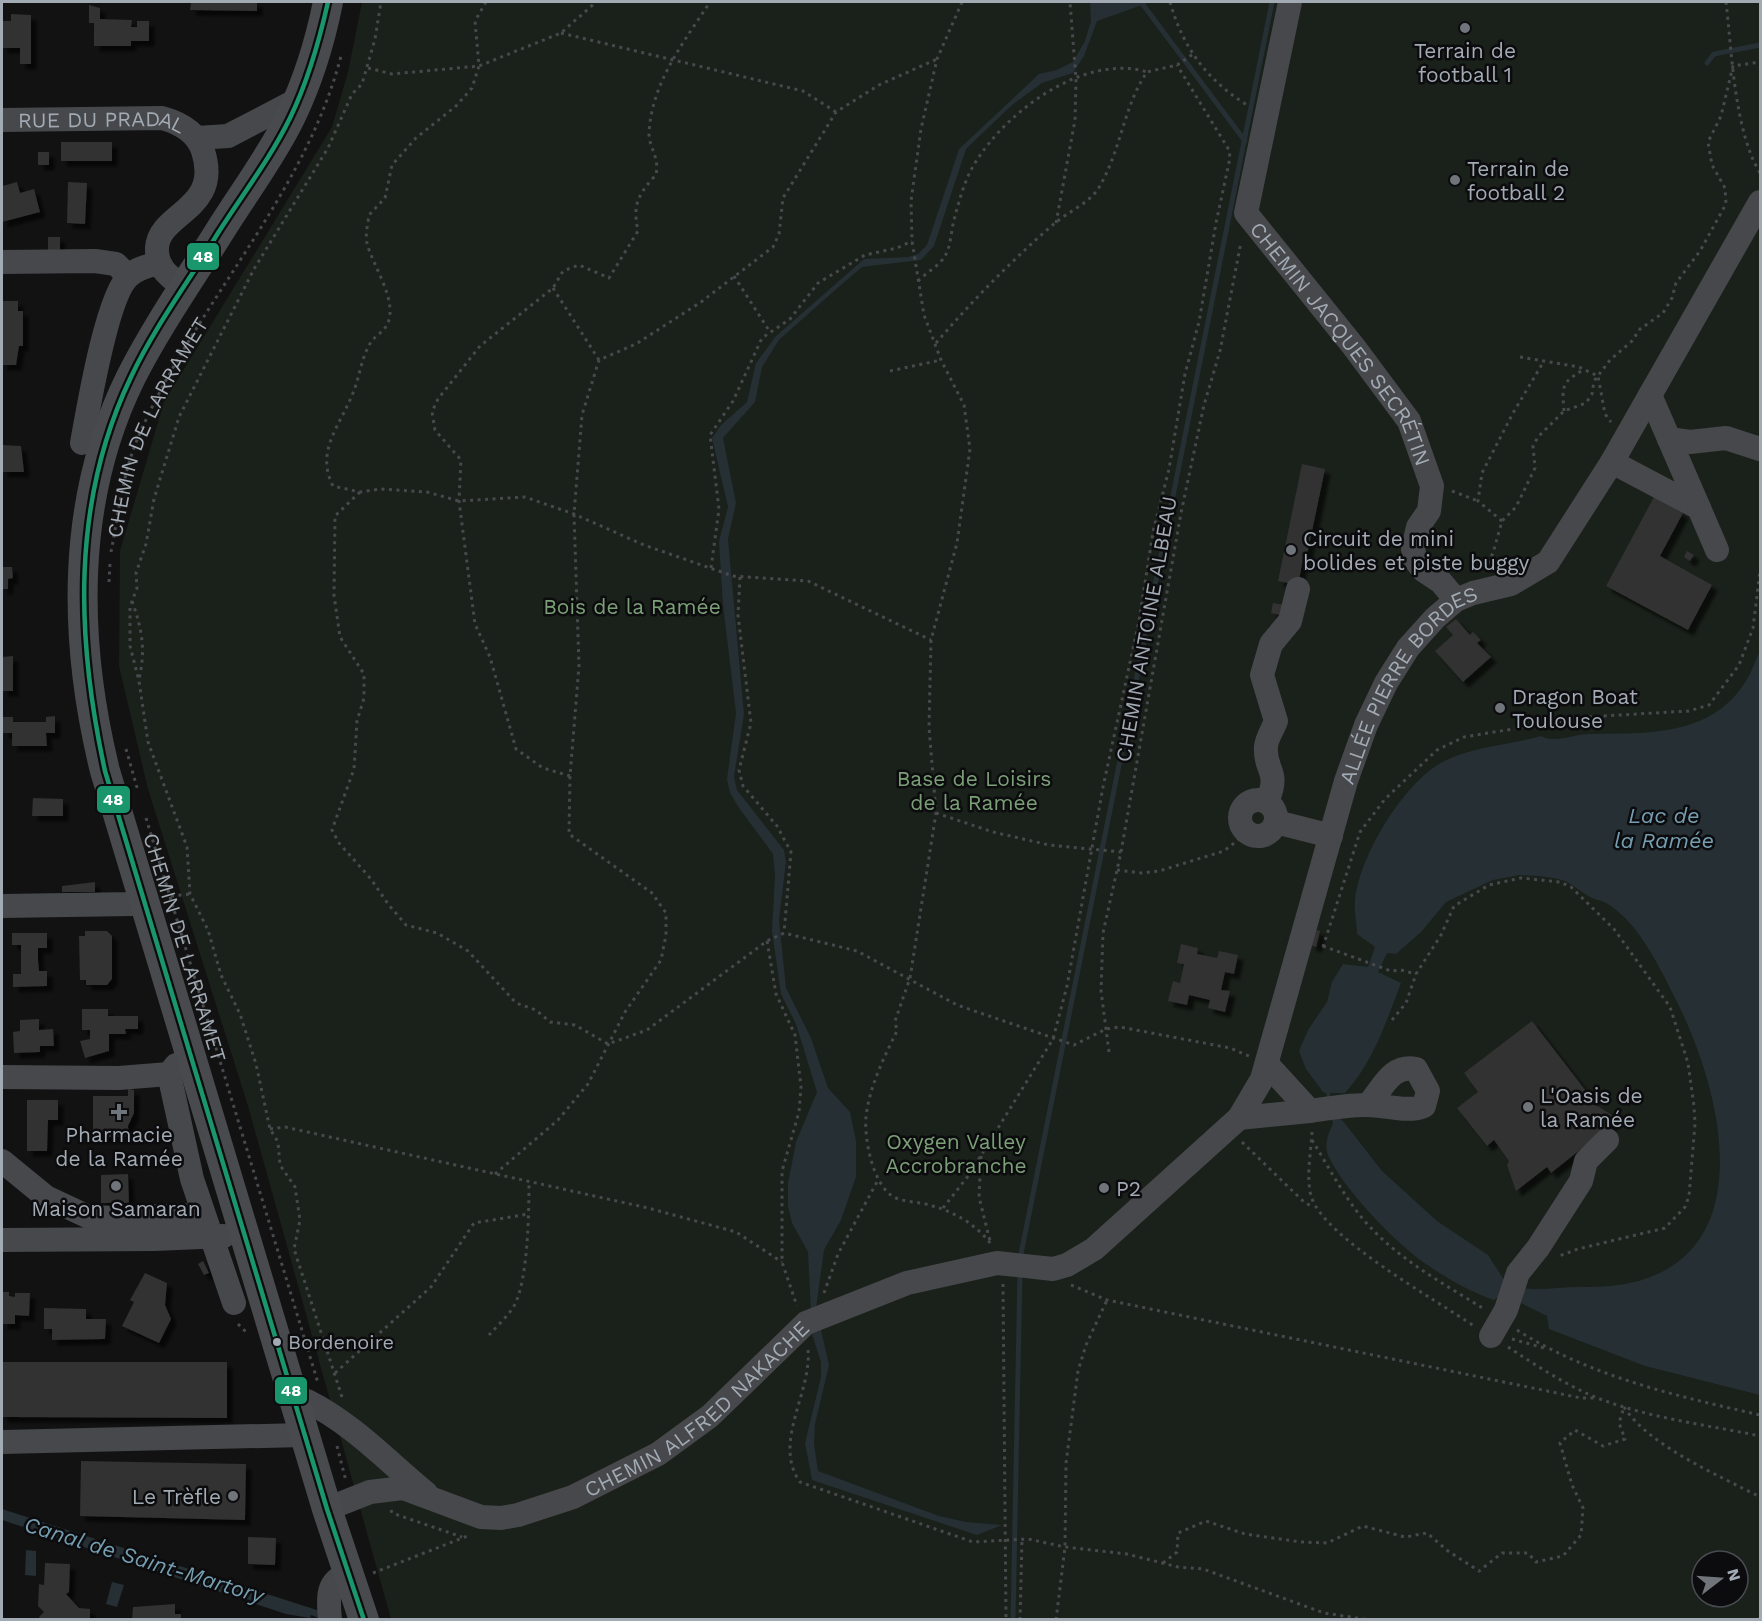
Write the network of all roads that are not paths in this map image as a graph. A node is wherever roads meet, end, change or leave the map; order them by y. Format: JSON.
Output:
{"nodes":[{"id":1,"x":328,"y":2,"type":"edge"},
{"id":2,"x":1290,"y":2,"type":"edge"},
{"id":3,"x":299,"y":99,"type":"junction"},
{"id":4,"x":2,"y":120,"type":"edge"},
{"id":5,"x":197,"y":138,"type":"junction"},
{"id":6,"x":1761,"y":202,"type":"edge"},
{"id":7,"x":2,"y":262,"type":"edge"},
{"id":8,"x":158,"y":263,"type":"junction"},
{"id":9,"x":128,"y":276,"type":"junction"},
{"id":10,"x":184,"y":288,"type":"junction"},
{"id":11,"x":1650,"y":395,"type":"junction"},
{"id":12,"x":1669,"y":439,"type":"junction"},
{"id":13,"x":81,"y":443,"type":"dead end"},
{"id":14,"x":1761,"y":449,"type":"edge"},
{"id":15,"x":1618,"y":452,"type":"junction"},
{"id":16,"x":1699,"y":508,"type":"junction"},
{"id":17,"x":1717,"y":550,"type":"dead end"},
{"id":18,"x":1298,"y":590,"type":"dead end"},
{"id":19,"x":1464,"y":596,"type":"junction"},
{"id":20,"x":1271,"y":812,"type":"junction"},
{"id":21,"x":1314,"y":832,"type":"junction"},
{"id":22,"x":1247,"y":833,"type":"road end"},
{"id":23,"x":158,"y":899,"type":"junction"},
{"id":24,"x":2,"y":906,"type":"edge"},
{"id":25,"x":1267,"y":1064,"type":"junction"},
{"id":26,"x":180,"y":1067,"type":"junction"},
{"id":27,"x":2,"y":1077,"type":"edge"},
{"id":28,"x":1368,"y":1105,"type":"dead end"},
{"id":29,"x":1326,"y":1109,"type":"junction"},
{"id":30,"x":1234,"y":1123,"type":"junction"},
{"id":31,"x":1606,"y":1140,"type":"dead end"},
{"id":32,"x":2,"y":1161,"type":"edge"},
{"id":33,"x":203,"y":1215,"type":"junction"},
{"id":34,"x":155,"y":1228,"type":"junction"},
{"id":35,"x":243,"y":1233,"type":"junction"},
{"id":36,"x":210,"y":1238,"type":"junction"},
{"id":37,"x":2,"y":1240,"type":"edge"},
{"id":38,"x":234,"y":1303,"type":"dead end"},
{"id":39,"x":1491,"y":1336,"type":"road end"},
{"id":40,"x":295,"y":1404,"type":"junction"},
{"id":41,"x":304,"y":1435,"type":"junction"},
{"id":42,"x":2,"y":1442,"type":"edge"},
{"id":43,"x":431,"y":1496,"type":"junction"},
{"id":44,"x":339,"y":1505,"type":"junction"},
{"id":45,"x":363,"y":1570,"type":"junction"},
{"id":46,"x":329,"y":1613,"type":"edge"},
{"id":47,"x":363,"y":1619,"type":"edge"}],
"edges":[{"from":1,"to":3,"type":"main road","name":"CHEMIN DE LARRAMET"},
{"from":2,"to":19,"type":"street","name":"CHEMIN JACQUES SECRÉTIN"},
{"from":3,"to":5,"type":"street","name":"RUE DU PRADAL"},
{"from":3,"to":10,"type":"main road","name":"CHEMIN DE LARRAMET"},
{"from":4,"to":5,"type":"street","name":"RUE DU PRADAL"},
{"from":5,"to":8,"type":"street","name":"RUE DU PRADAL"},
{"from":6,"to":11,"type":"street","name":"ALLÉE PIERRE BORDES"},
{"from":7,"to":9,"type":"street"},
{"from":8,"to":9,"type":"street"},
{"from":8,"to":10,"type":"street"},
{"from":9,"to":13,"type":"street"},
{"from":10,"to":23,"type":"main road","name":"CHEMIN DE LARRAMET"},
{"from":11,"to":12,"type":"street"},
{"from":11,"to":15,"type":"street","name":"ALLÉE PIERRE BORDES"},
{"from":12,"to":14,"type":"street"},
{"from":12,"to":16,"type":"street"},
{"from":15,"to":16,"type":"street"},
{"from":15,"to":19,"type":"street","name":"ALLÉE PIERRE BORDES"},
{"from":16,"to":17,"type":"street"},
{"from":18,"to":20,"type":"street"},
{"from":19,"to":21,"type":"street","name":"ALLÉE PIERRE BORDES"},
{"from":20,"to":21,"type":"street"},
{"from":20,"to":22,"type":"street"},
{"from":21,"to":25,"type":"street","name":"ALLÉE PIERRE BORDES"},
{"from":23,"to":24,"type":"street"},
{"from":23,"to":26,"type":"main road","name":"CHEMIN DE LARRAMET"},
{"from":25,"to":29,"type":"street"},
{"from":25,"to":30,"type":"street","name":"ALLÉE PIERRE BORDES"},
{"from":26,"to":27,"type":"street"},
{"from":26,"to":33,"type":"street","name":"CHEMIN DE LARRAMET"},
{"from":26,"to":35,"type":"main road","name":"CHEMIN DE LARRAMET"},
{"from":28,"to":29,"type":"street"},
{"from":29,"to":30,"type":"street"},
{"from":30,"to":43,"type":"street","name":"CHEMIN ALFRED NAKACHE"},
{"from":31,"to":39,"type":"street"},
{"from":32,"to":34,"type":"street"},
{"from":33,"to":34,"type":"street"},
{"from":33,"to":36,"type":"street","name":"CHEMIN DE LARRAMET"},
{"from":34,"to":36,"type":"street"},
{"from":34,"to":37,"type":"street"},
{"from":35,"to":36,"type":"street"},
{"from":35,"to":40,"type":"main road","name":"CHEMIN DE LARRAMET"},
{"from":36,"to":38,"type":"street","name":"CHEMIN DE LARRAMET"},
{"from":40,"to":41,"type":"main road","name":"CHEMIN DE LARRAMET"},
{"from":40,"to":43,"type":"street","name":"CHEMIN ALFRED NAKACHE"},
{"from":41,"to":42,"type":"street"},
{"from":41,"to":44,"type":"main road","name":"CHEMIN DE LARRAMET"},
{"from":43,"to":44,"type":"street","name":"CHEMIN ALFRED NAKACHE"},
{"from":44,"to":45,"type":"main road","name":"CHEMIN DE LARRAMET"},
{"from":45,"to":46,"type":"street"},
{"from":45,"to":47,"type":"main road","name":"CHEMIN DE LARRAMET"}]}
